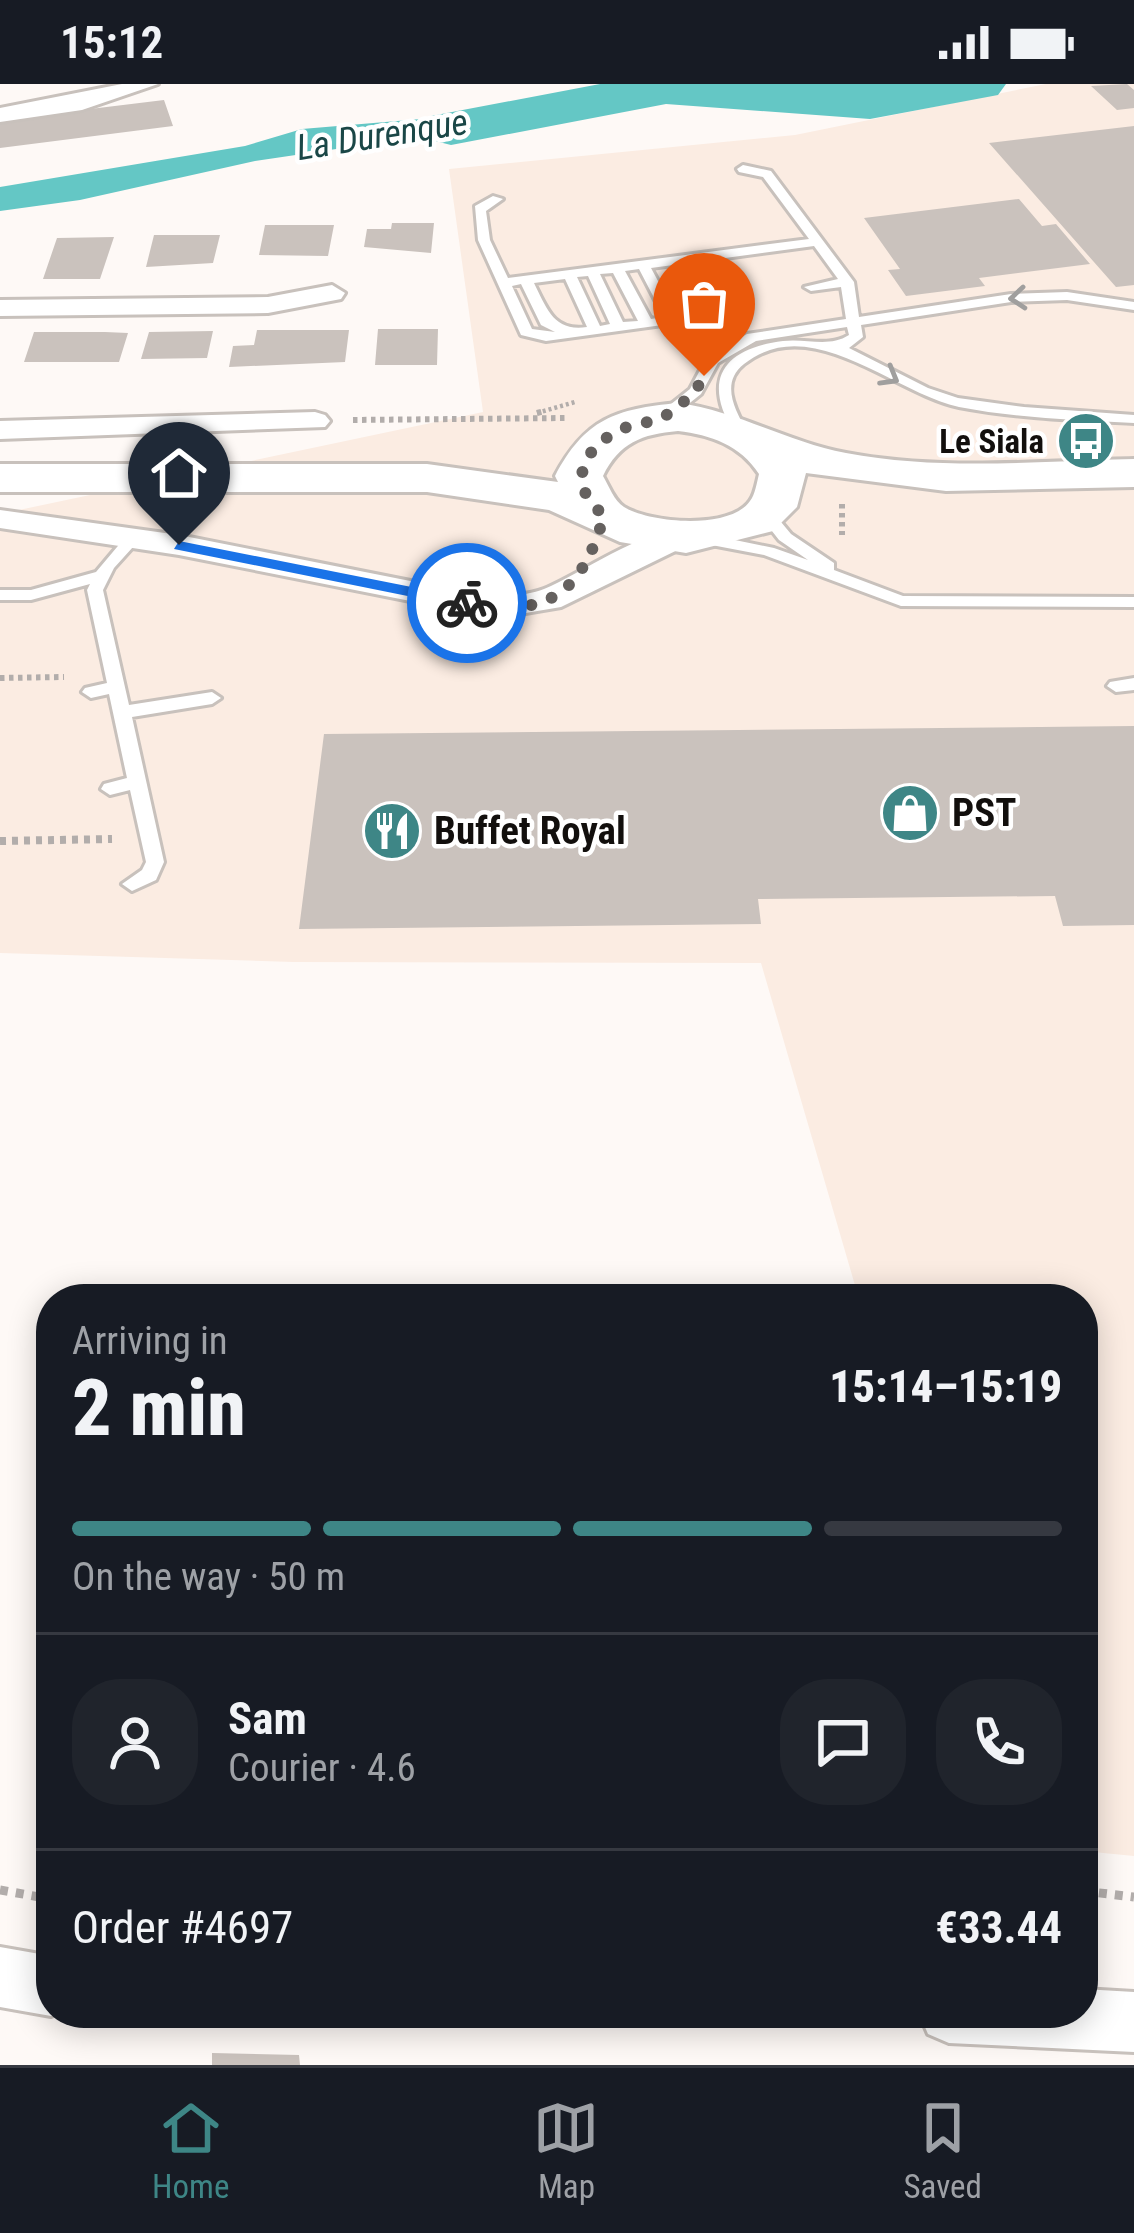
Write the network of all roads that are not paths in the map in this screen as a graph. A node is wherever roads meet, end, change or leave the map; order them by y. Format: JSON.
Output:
{"nodes":[{"id":1,"x":147,"y":84,"type":"edge"},
{"id":2,"x":0,"y":115,"type":"edge"},
{"id":3,"x":743,"y":169,"type":"dead end"},
{"id":4,"x":497,"y":199,"type":"dead end"},
{"id":5,"x":790,"y":204,"type":"junction"},
{"id":6,"x":768,"y":207,"type":"dead end"},
{"id":7,"x":508,"y":238,"type":"dead end"},
{"id":8,"x":484,"y":240,"type":"junction"},
{"id":9,"x":817,"y":242,"type":"junction"},
{"id":10,"x":643,"y":265,"type":"junction"},
{"id":11,"x":617,"y":268,"type":"junction"},
{"id":12,"x":592,"y":271,"type":"junction"},
{"id":13,"x":569,"y":274,"type":"junction"},
{"id":14,"x":526,"y":280,"type":"junction"},
{"id":15,"x":847,"y":282,"type":"junction"},
{"id":16,"x":502,"y":283,"type":"junction"},
{"id":17,"x":811,"y":286,"type":"dead end"},
{"id":18,"x":332,"y":293,"type":"dead end"},
{"id":19,"x":1134,"y":306,"type":"edge"},
{"id":20,"x":0,"y":308,"type":"edge"},
{"id":21,"x":855,"y":319,"type":"junction"},
{"id":22,"x":825,"y":323,"type":"junction"},
{"id":23,"x":647,"y":325,"type":"junction"},
{"id":24,"x":620,"y":328,"type":"junction"},
{"id":25,"x":596,"y":331,"type":"junction"},
{"id":26,"x":574,"y":334,"type":"junction"},
{"id":27,"x":832,"y":348,"type":"junction"},
{"id":28,"x":1134,"y":418,"type":"edge"},
{"id":29,"x":662,"y":419,"type":"junction"},
{"id":30,"x":315,"y":421,"type":"road end"},
{"id":31,"x":0,"y":430,"type":"edge"},
{"id":32,"x":751,"y":437,"type":"junction"},
{"id":33,"x":596,"y":444,"type":"junction"},
{"id":34,"x":1134,"y":473,"type":"edge"},
{"id":35,"x":946,"y":474,"type":"junction"},
{"id":36,"x":0,"y":478,"type":"edge"},
{"id":37,"x":427,"y":478,"type":"junction"},
{"id":38,"x":770,"y":510,"type":"junction"},
{"id":39,"x":601,"y":513,"type":"junction"},
{"id":40,"x":0,"y":519,"type":"edge"},
{"id":41,"x":134,"y":537,"type":"junction"},
{"id":42,"x":693,"y":538,"type":"junction"},
{"id":43,"x":100,"y":576,"type":"junction"},
{"id":44,"x":853,"y":585,"type":"junction"},
{"id":45,"x":572,"y":588,"type":"junction"},
{"id":46,"x":0,"y":595,"type":"edge"},
{"id":47,"x":1134,"y":602,"type":"edge"},
{"id":48,"x":100,"y":611,"type":"junction"},
{"id":49,"x":74,"y":616,"type":"dead end"},
{"id":50,"x":117,"y":686,"type":"junction"},
{"id":51,"x":91,"y":692,"type":"dead end"},
{"id":52,"x":212,"y":698,"type":"dead end"},
{"id":53,"x":123,"y":712,"type":"junction"},
{"id":54,"x":138,"y":782,"type":"junction"},
{"id":55,"x":110,"y":789,"type":"dead end"},
{"id":56,"x":132,"y":884,"type":"dead end"},
{"id":57,"x":0,"y":1977,"type":"edge"},
{"id":58,"x":36,"y":1983,"type":"edge"},
{"id":59,"x":1098,"y":2020,"type":"edge"},
{"id":60,"x":1134,"y":2022,"type":"edge"}],
"edges":[{"from":1,"to":2,"type":"street"},
{"from":3,"to":5,"type":"lane"},
{"from":4,"to":8,"type":"lane"},
{"from":5,"to":6,"type":"lane"},
{"from":5,"to":9,"type":"lane"},
{"from":7,"to":8,"type":"lane"},
{"from":8,"to":16,"type":"lane"},
{"from":9,"to":10,"type":"lane"},
{"from":9,"to":15,"type":"lane"},
{"from":10,"to":11,"type":"lane"},
{"from":10,"to":23,"type":"lane"},
{"from":11,"to":12,"type":"lane"},
{"from":11,"to":23,"type":"lane"},
{"from":12,"to":13,"type":"lane"},
{"from":12,"to":24,"type":"lane"},
{"from":13,"to":14,"type":"lane"},
{"from":13,"to":25,"type":"lane"},
{"from":14,"to":16,"type":"lane"},
{"from":14,"to":26,"type":"lane"},
{"from":15,"to":17,"type":"lane"},
{"from":15,"to":21,"type":"lane"},
{"from":16,"to":26,"type":"lane"},
{"from":18,"to":20,"type":"street"},
{"from":19,"to":21,"type":"lane","one_way":true},
{"from":21,"to":22,"type":"lane"},
{"from":21,"to":27,"type":"lane"},
{"from":22,"to":27,"type":"lane"},
{"from":22,"to":29,"type":"lane"},
{"from":23,"to":24,"type":"lane"},
{"from":24,"to":25,"type":"lane"},
{"from":25,"to":26,"type":"lane"},
{"from":27,"to":28,"type":"lane","one_way":true},
{"from":27,"to":32,"type":"lane"},
{"from":29,"to":32,"type":"main road"},
{"from":29,"to":33,"type":"main road"},
{"from":30,"to":31,"type":"street"},
{"from":32,"to":35,"type":"main road"},
{"from":32,"to":38,"type":"main road"},
{"from":33,"to":37,"type":"main road"},
{"from":33,"to":39,"type":"main road"},
{"from":34,"to":35,"type":"main road"},
{"from":35,"to":38,"type":"main road"},
{"from":36,"to":37,"type":"main road"},
{"from":37,"to":39,"type":"main road"},
{"from":38,"to":42,"type":"main road"},
{"from":38,"to":44,"type":"lane"},
{"from":39,"to":42,"type":"main road"},
{"from":39,"to":45,"type":"street"},
{"from":40,"to":41,"type":"street"},
{"from":41,"to":43,"type":"lane"},
{"from":41,"to":45,"type":"street"},
{"from":42,"to":44,"type":"lane"},
{"from":42,"to":45,"type":"street"},
{"from":43,"to":46,"type":"lane"},
{"from":43,"to":48,"type":"lane"},
{"from":44,"to":47,"type":"lane"},
{"from":48,"to":49,"type":"lane"},
{"from":48,"to":50,"type":"lane"},
{"from":50,"to":51,"type":"lane"},
{"from":50,"to":53,"type":"lane"},
{"from":52,"to":53,"type":"lane"},
{"from":53,"to":54,"type":"lane"},
{"from":54,"to":55,"type":"lane"},
{"from":54,"to":56,"type":"lane"},
{"from":57,"to":58,"type":"street"},
{"from":59,"to":60,"type":"street"}]}
